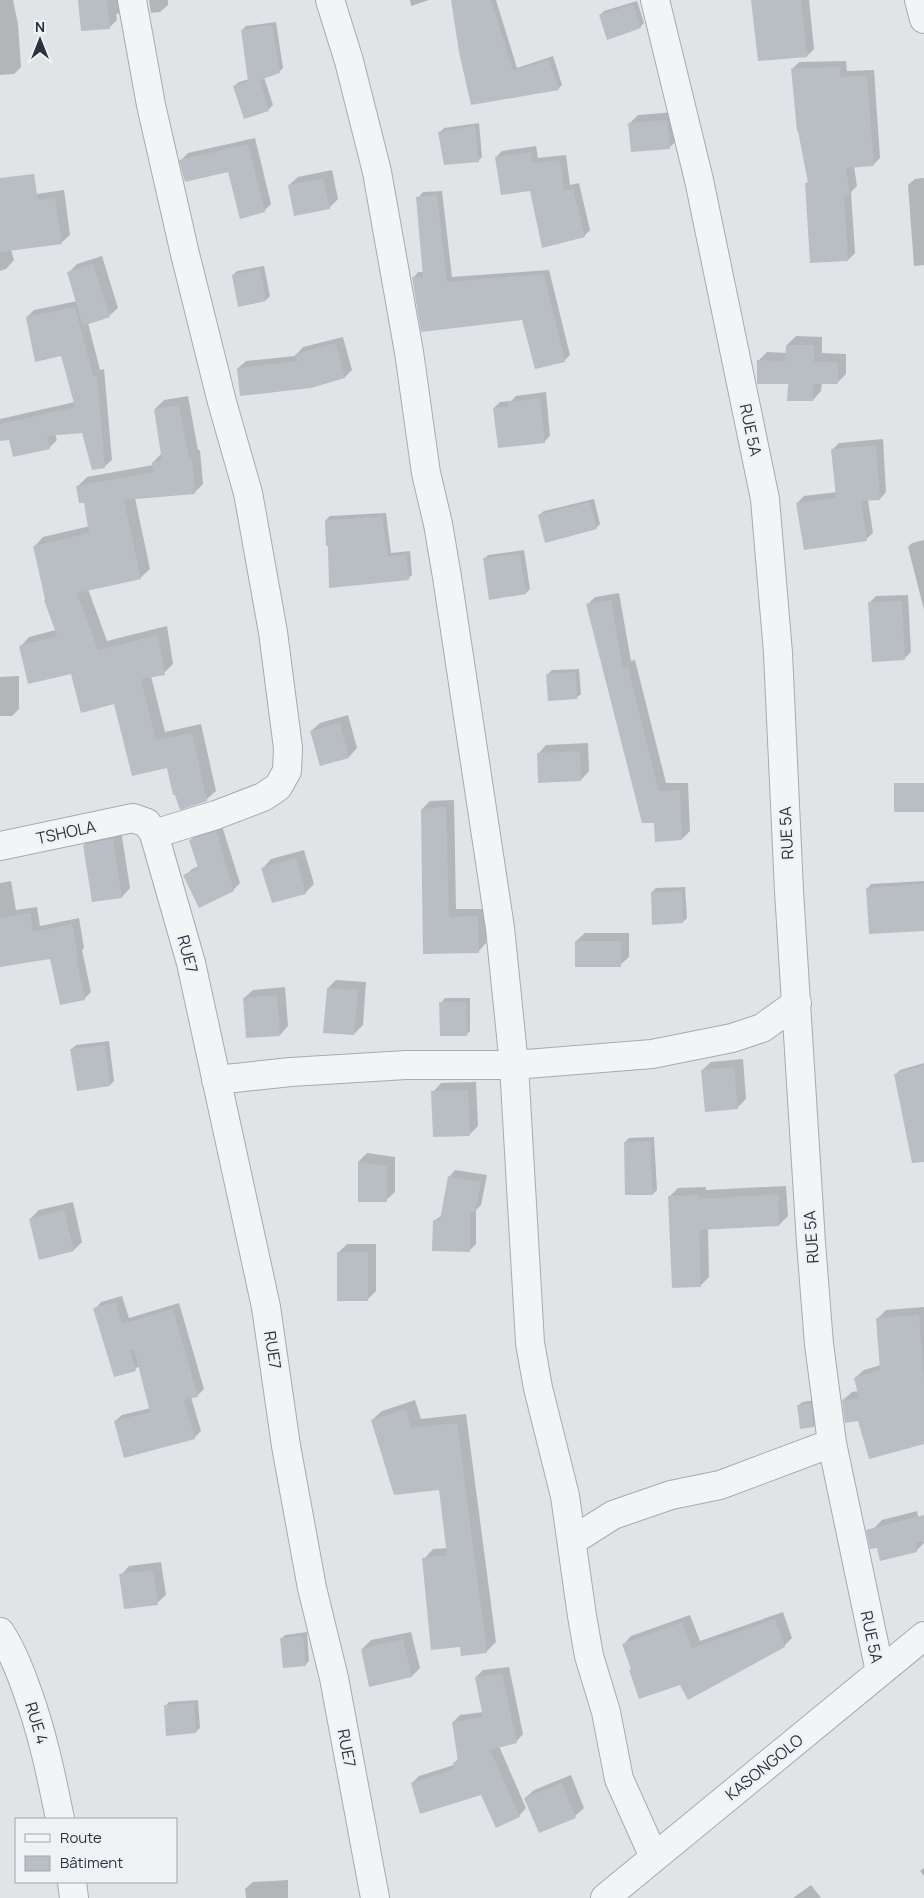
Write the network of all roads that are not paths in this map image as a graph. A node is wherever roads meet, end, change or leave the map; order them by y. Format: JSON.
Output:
{"nodes":[{"id":1,"x":132,"y":0,"type":"edge"},
{"id":2,"x":330,"y":0,"type":"edge"},
{"id":3,"x":656,"y":0,"type":"edge"},
{"id":4,"x":920,"y":0,"type":"edge"},
{"id":5,"x":924,"y":19,"type":"edge"},
{"id":6,"x":143,"y":826,"type":"junction"},
{"id":7,"x":0,"y":846,"type":"edge"},
{"id":8,"x":797,"y":1002,"type":"junction"},
{"id":9,"x":514,"y":1065,"type":"junction"},
{"id":10,"x":216,"y":1080,"type":"junction"},
{"id":11,"x":832,"y":1443,"type":"junction"},
{"id":12,"x":572,"y":1541,"type":"junction"},
{"id":13,"x":0,"y":1632,"type":"edge"},
{"id":14,"x":924,"y":1636,"type":"edge"},
{"id":15,"x":880,"y":1672,"type":"junction"},
{"id":16,"x":60,"y":1818,"type":"edge"},
{"id":17,"x":654,"y":1857,"type":"junction"},
{"id":18,"x":72,"y":1883,"type":"edge"},
{"id":19,"x":74,"y":1898,"type":"edge"},
{"id":20,"x":375,"y":1898,"type":"edge"},
{"id":21,"x":605,"y":1898,"type":"edge"}],
"edges":[{"from":1,"to":6,"type":"street","name":"TSHOLA"},
{"from":2,"to":9,"type":"street"},
{"from":3,"to":8,"type":"street","name":"RUE 5A"},
{"from":4,"to":5,"type":"street"},
{"from":6,"to":7,"type":"street","name":"TSHOLA"},
{"from":6,"to":10,"type":"street","name":"RUE7"},
{"from":8,"to":9,"type":"street"},
{"from":8,"to":11,"type":"street","name":"RUE 5A"},
{"from":9,"to":10,"type":"street"},
{"from":9,"to":12,"type":"street"},
{"from":10,"to":20,"type":"street","name":"RUE7"},
{"from":11,"to":12,"type":"street"},
{"from":11,"to":15,"type":"street","name":"RUE 5A"},
{"from":12,"to":17,"type":"street"},
{"from":13,"to":16,"type":"street","name":"RUE 4"},
{"from":14,"to":15,"type":"street","name":"KASONGOLO"},
{"from":15,"to":17,"type":"street","name":"KASONGOLO"},
{"from":17,"to":21,"type":"street","name":"KASONGOLO"},
{"from":18,"to":19,"type":"street"}]}
